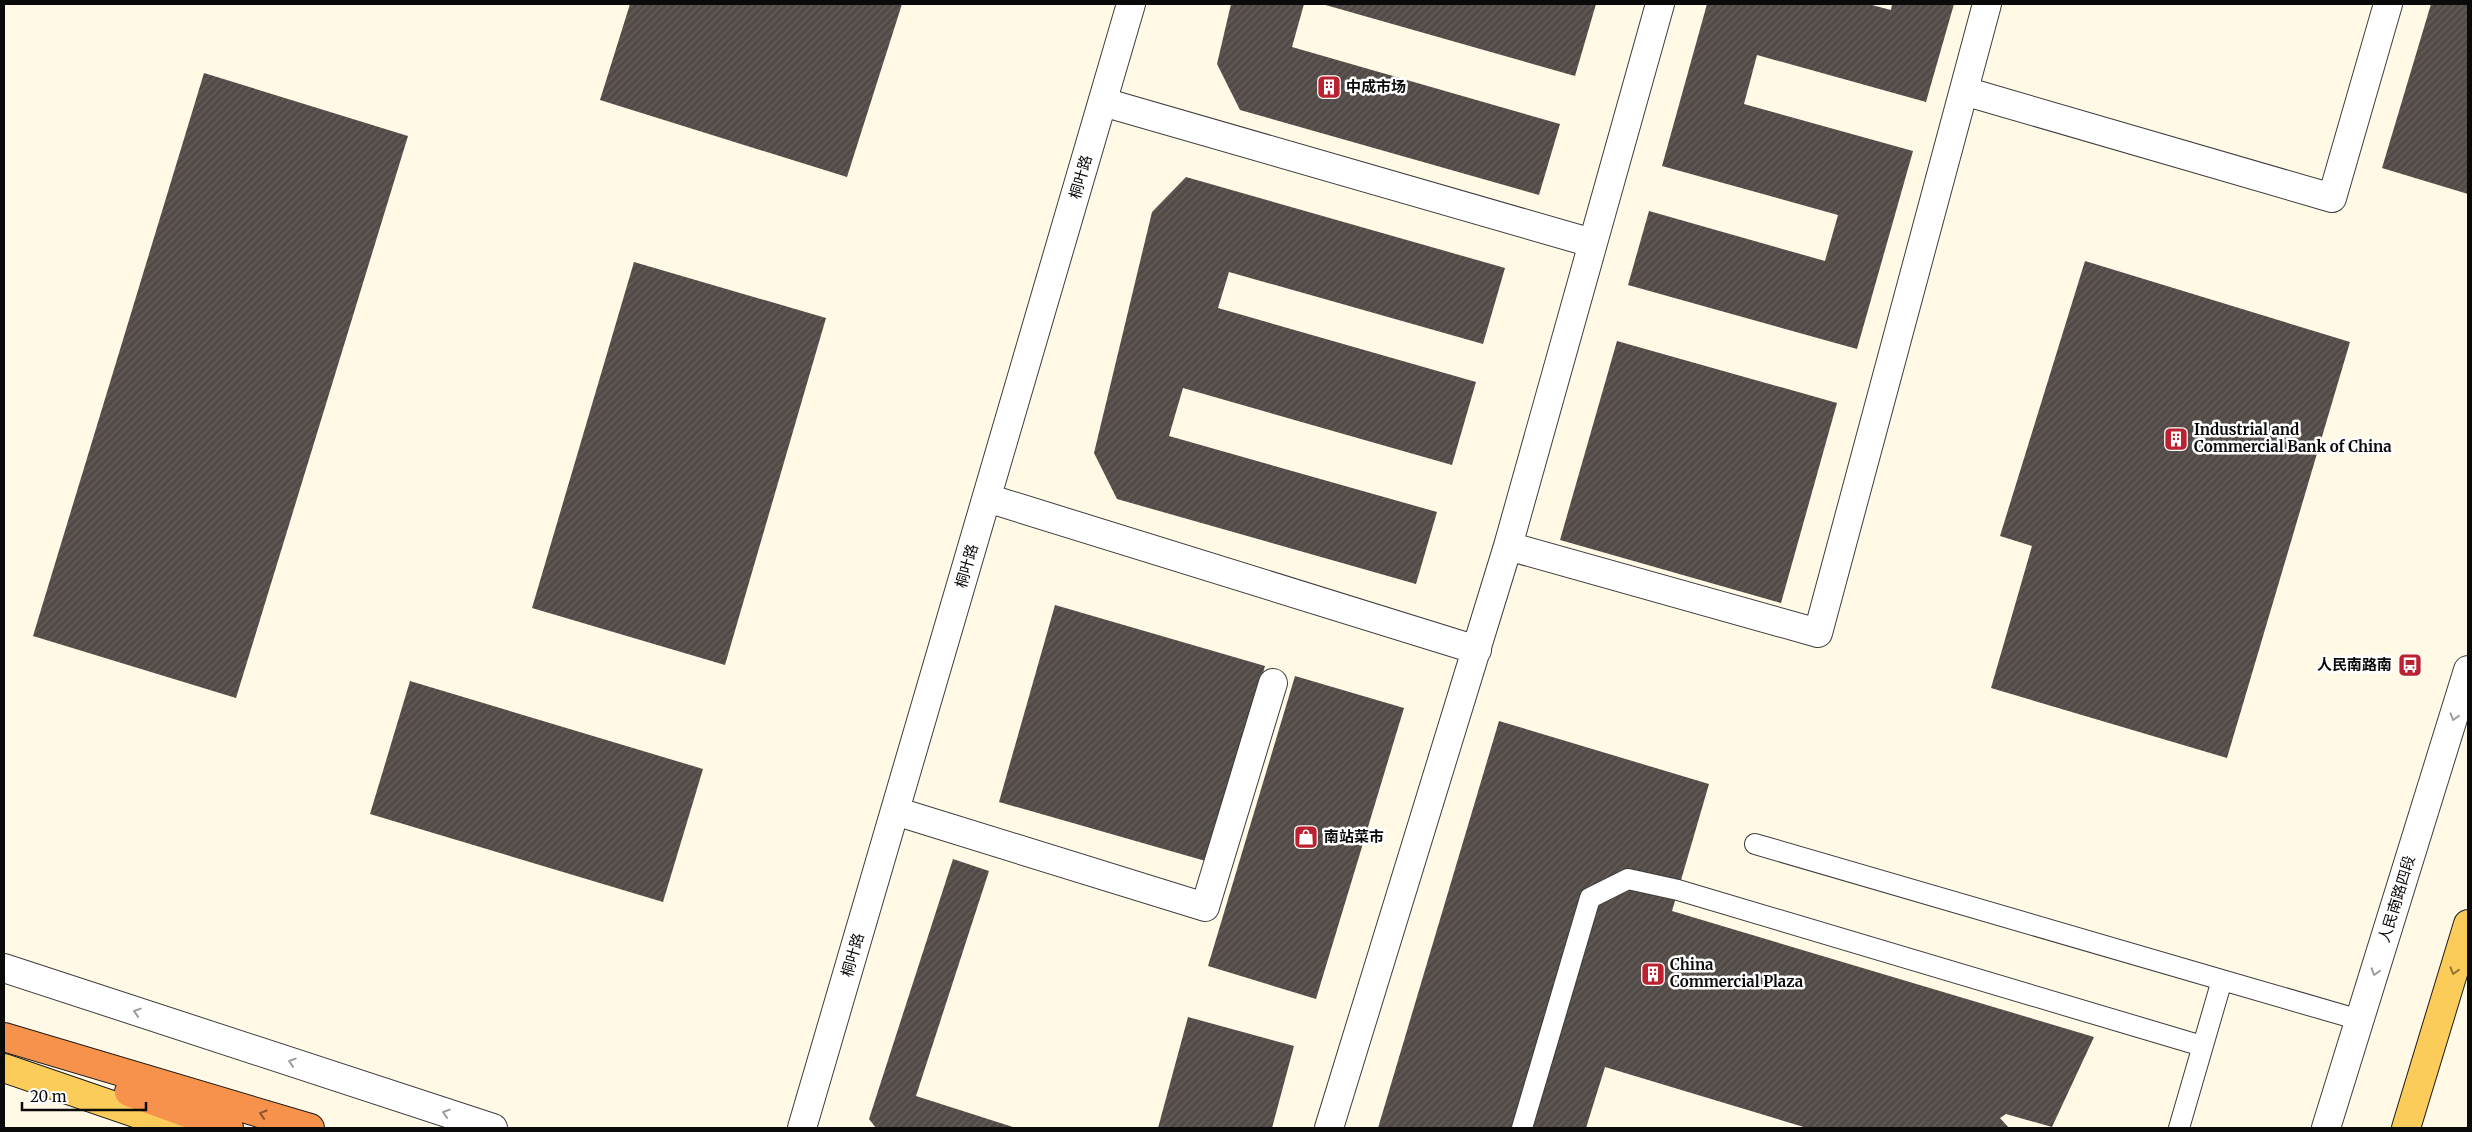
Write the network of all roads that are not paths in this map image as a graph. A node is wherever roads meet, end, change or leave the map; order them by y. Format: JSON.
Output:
{"nodes":[{"id":1,"x":1131,"y":4,"type":"edge"},
{"id":2,"x":1660,"y":4,"type":"edge"},
{"id":3,"x":1987,"y":4,"type":"edge"},
{"id":4,"x":2388,"y":4,"type":"edge"},
{"id":5,"x":1964,"y":91,"type":"junction"},
{"id":6,"x":1102,"y":102,"type":"junction"},
{"id":7,"x":1592,"y":243,"type":"junction"},
{"id":8,"x":987,"y":498,"type":"junction"},
{"id":9,"x":1508,"y":546,"type":"junction"},
{"id":10,"x":1476,"y":650,"type":"junction"},
{"id":11,"x":2468,"y":670,"type":"edge"},
{"id":12,"x":1273,"y":683,"type":"dead end"},
{"id":13,"x":895,"y":811,"type":"junction"},
{"id":14,"x":1755,"y":844,"type":"dead end"},
{"id":15,"x":2468,"y":924,"type":"edge"},
{"id":16,"x":4,"y":968,"type":"edge"},
{"id":17,"x":2222,"y":980,"type":"junction"},
{"id":18,"x":2360,"y":1020,"type":"junction"},
{"id":19,"x":4,"y":1037,"type":"edge"},
{"id":20,"x":4,"y":1046,"type":"edge"},
{"id":21,"x":2202,"y":1046,"type":"junction"},
{"id":22,"x":4,"y":1068,"type":"edge"},
{"id":23,"x":179,"y":1128,"type":"edge"},
{"id":24,"x":229,"y":1128,"type":"edge"},
{"id":25,"x":310,"y":1128,"type":"edge"},
{"id":26,"x":493,"y":1128,"type":"edge"},
{"id":27,"x":802,"y":1128,"type":"edge"},
{"id":28,"x":1329,"y":1128,"type":"edge"},
{"id":29,"x":1522,"y":1128,"type":"edge"},
{"id":30,"x":2179,"y":1128,"type":"edge"},
{"id":31,"x":2326,"y":1128,"type":"edge"},
{"id":32,"x":2406,"y":1128,"type":"edge"}],
"edges":[{"from":1,"to":6,"type":"street","name":"桐叶路"},
{"from":2,"to":7,"type":"street"},
{"from":3,"to":5,"type":"street"},
{"from":4,"to":5,"type":"street"},
{"from":5,"to":9,"type":"street"},
{"from":6,"to":7,"type":"street"},
{"from":6,"to":8,"type":"street","name":"桐叶路"},
{"from":7,"to":9,"type":"street"},
{"from":8,"to":10,"type":"street"},
{"from":8,"to":13,"type":"street","name":"桐叶路"},
{"from":9,"to":10,"type":"street"},
{"from":10,"to":28,"type":"street"},
{"from":11,"to":18,"type":"street","name":"人民南路四段","one_way":true},
{"from":12,"to":13,"type":"street"},
{"from":13,"to":27,"type":"street","name":"桐叶路"},
{"from":14,"to":17,"type":"lane"},
{"from":15,"to":32,"type":"main road","one_way":true},
{"from":26,"to":16,"type":"street","one_way":true},
{"from":17,"to":18,"type":"lane"},
{"from":17,"to":21,"type":"lane"},
{"from":18,"to":31,"type":"street","name":"人民南路四段"},
{"from":25,"to":19,"type":"highway","one_way":true},
{"from":20,"to":24,"type":"highway"},
{"from":21,"to":29,"type":"lane"},
{"from":21,"to":30,"type":"lane"},
{"from":22,"to":23,"type":"main road"}]}
